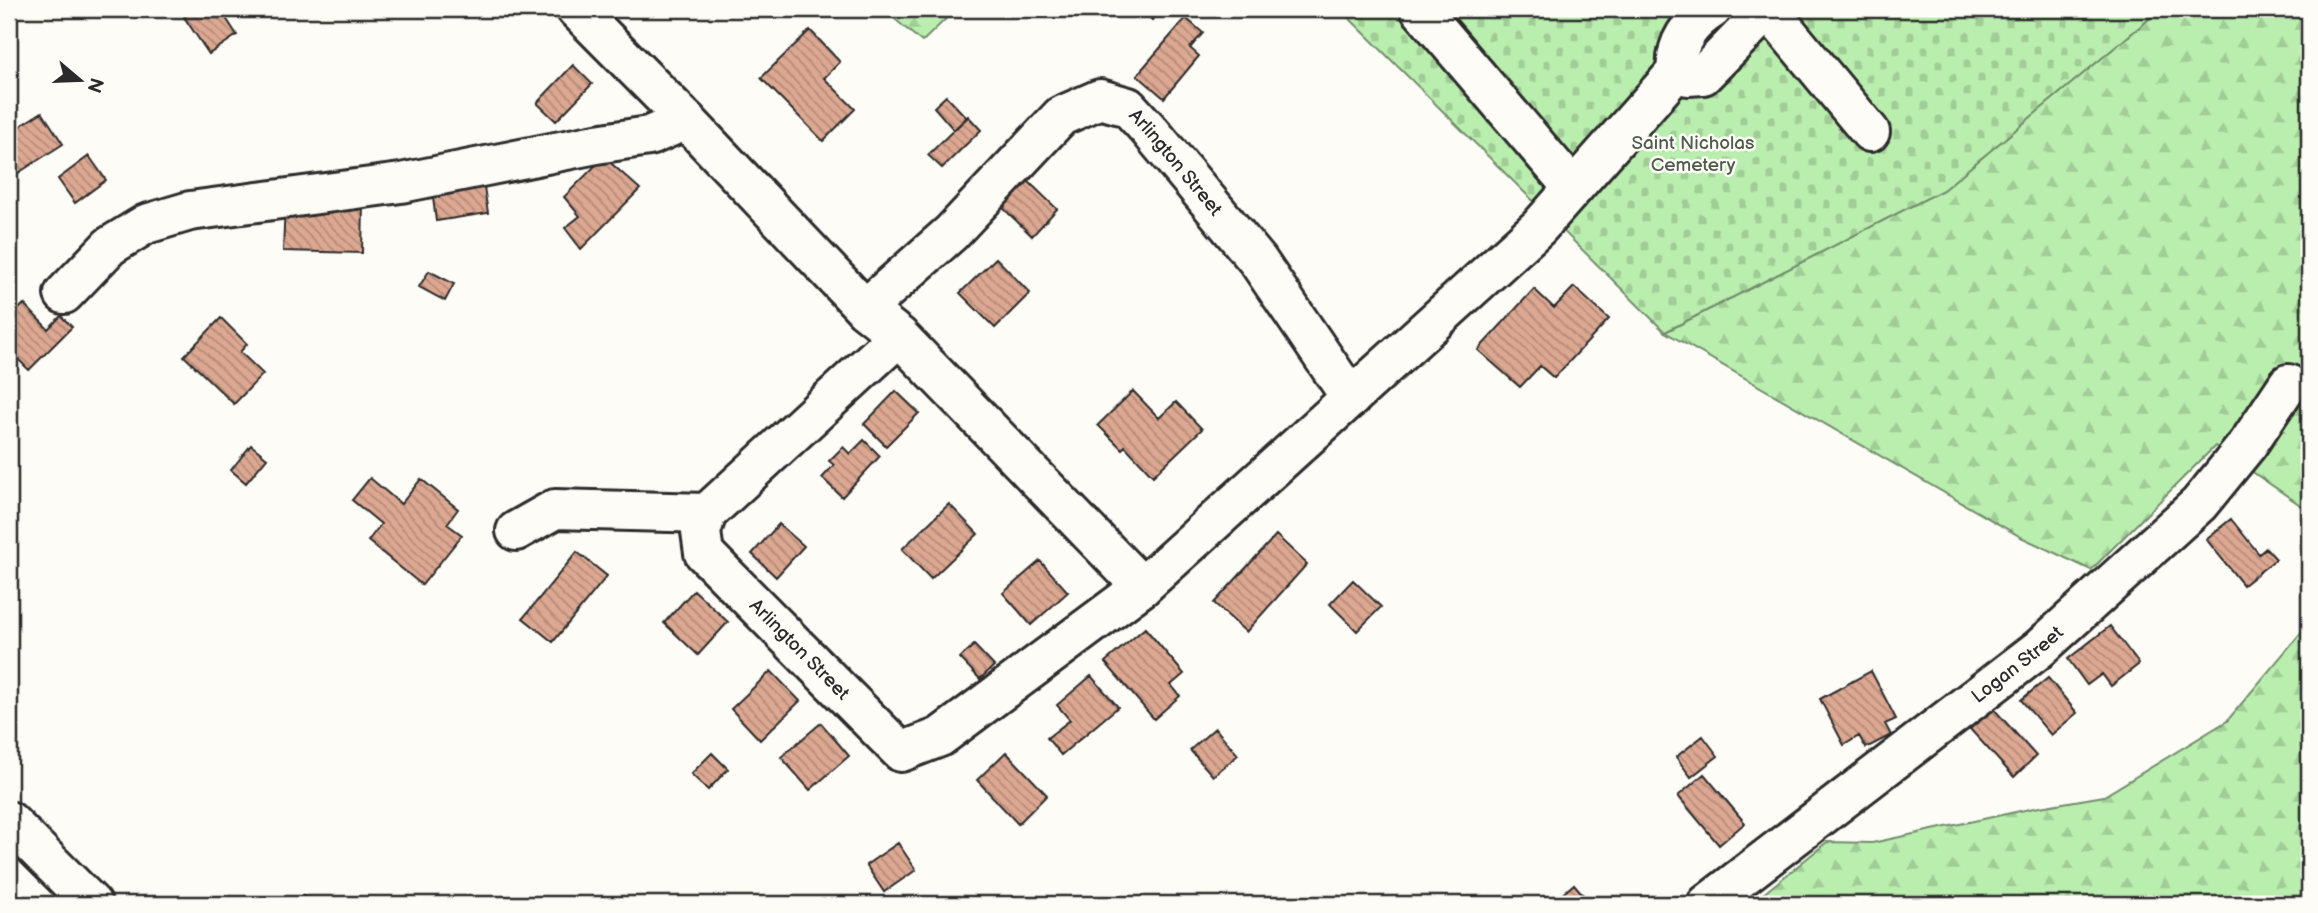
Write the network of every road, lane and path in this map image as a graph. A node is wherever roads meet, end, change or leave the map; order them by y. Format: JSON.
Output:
{"nodes":[{"id":1,"x":576,"y":9,"type":"edge"},
{"id":2,"x":1420,"y":9,"type":"edge"},
{"id":3,"x":1712,"y":9,"type":"edge"},
{"id":4,"x":1768,"y":9,"type":"edge"},
{"id":5,"x":1677,"y":71,"type":"junction"},
{"id":6,"x":685,"y":120,"type":"junction"},
{"id":7,"x":1870,"y":132,"type":"dead end"},
{"id":8,"x":1573,"y":188,"type":"junction"},
{"id":9,"x":64,"y":294,"type":"dead end"},
{"id":10,"x":865,"y":309,"type":"junction"},
{"id":11,"x":899,"y":336,"type":"junction"},
{"id":12,"x":2288,"y":384,"type":"dead end"},
{"id":13,"x":1351,"y":398,"type":"junction"},
{"id":14,"x":707,"y":513,"type":"junction"},
{"id":15,"x":516,"y":531,"type":"dead end"},
{"id":16,"x":1142,"y":587,"type":"junction"},
{"id":17,"x":9,"y":821,"type":"edge"},
{"id":18,"x":92,"y":904,"type":"edge"},
{"id":19,"x":1707,"y":904,"type":"edge"}],
"edges":[{"from":1,"to":6,"type":"street"},
{"from":2,"to":8,"type":"street"},
{"from":3,"to":5,"type":"street"},
{"from":4,"to":5,"type":"street"},
{"from":4,"to":7,"type":"street"},
{"from":5,"to":8,"type":"street","name":"Arlington Street"},
{"from":6,"to":9,"type":"street"},
{"from":6,"to":10,"type":"street"},
{"from":8,"to":13,"type":"street","name":"Arlington Street"},
{"from":10,"to":11,"type":"street"},
{"from":10,"to":13,"type":"street","name":"Arlington Street"},
{"from":11,"to":14,"type":"street"},
{"from":11,"to":16,"type":"street"},
{"from":12,"to":19,"type":"street","name":"Logan Street"},
{"from":13,"to":16,"type":"street","name":"Arlington Street"},
{"from":14,"to":15,"type":"street"},
{"from":14,"to":16,"type":"street","name":"Arlington Street"},
{"from":17,"to":18,"type":"street"}]}
